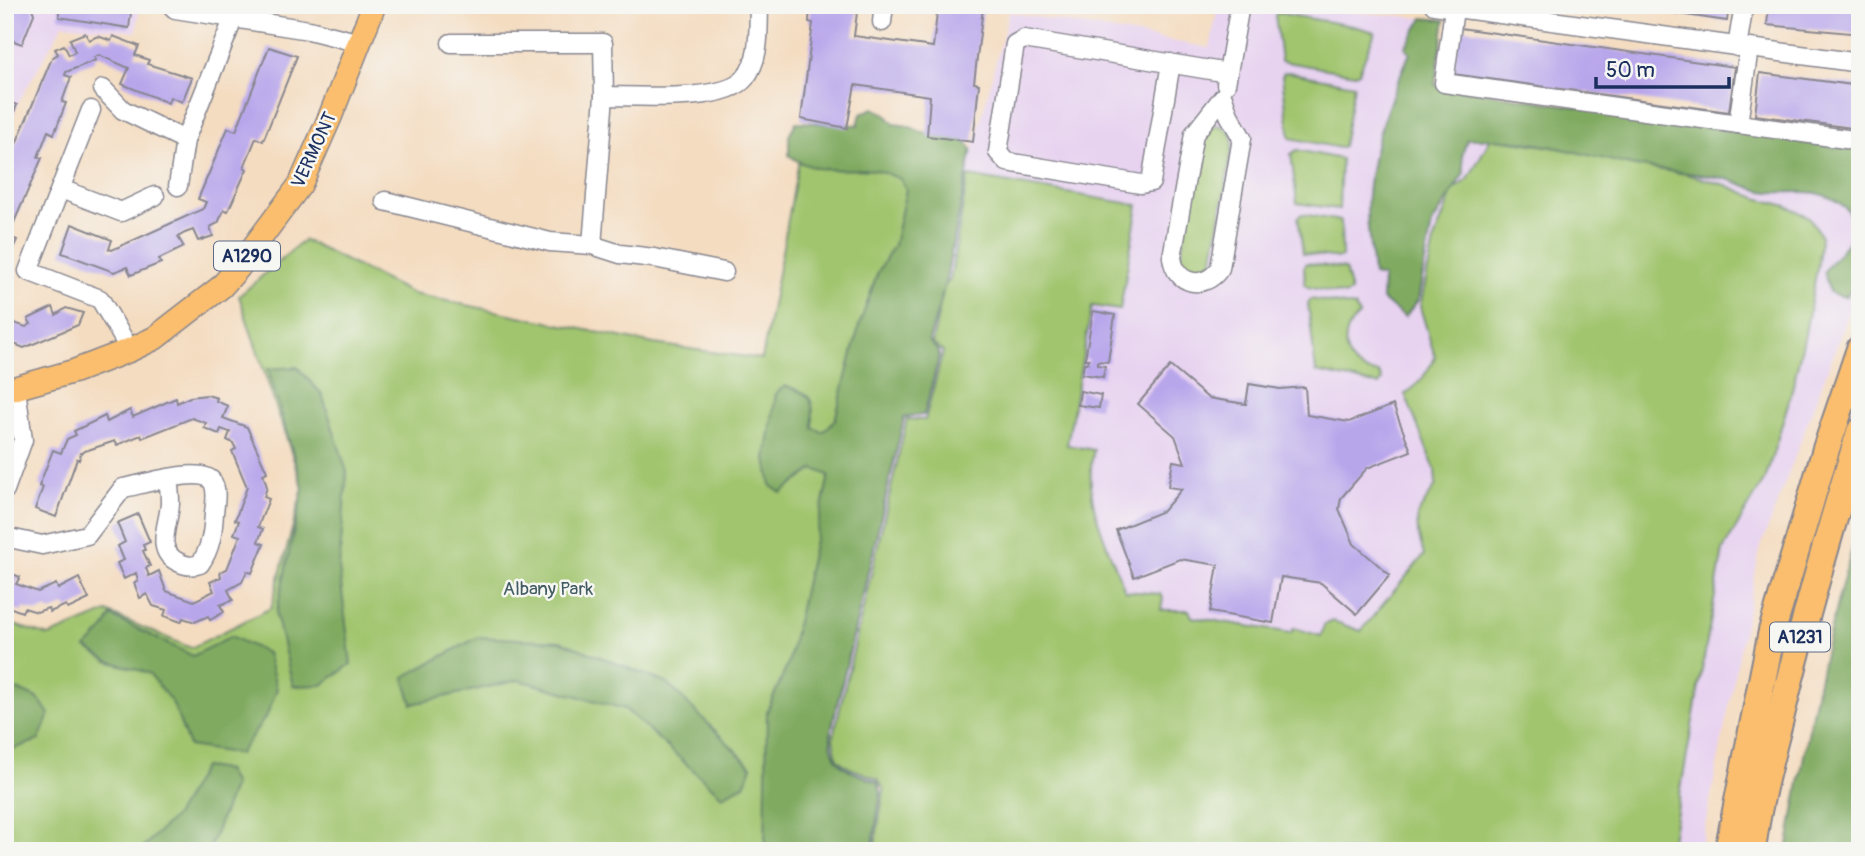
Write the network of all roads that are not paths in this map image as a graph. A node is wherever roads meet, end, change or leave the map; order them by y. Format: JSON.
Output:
{"nodes":[{"id":1,"x":171,"y":5,"type":"edge"},
{"id":2,"x":374,"y":5,"type":"edge"},
{"id":3,"x":758,"y":5,"type":"edge"},
{"id":4,"x":1240,"y":5,"type":"edge"},
{"id":5,"x":1434,"y":5,"type":"edge"},
{"id":6,"x":1744,"y":5,"type":"edge"},
{"id":7,"x":1454,"y":9,"type":"junction"},
{"id":8,"x":234,"y":17,"type":"junction"},
{"id":9,"x":360,"y":43,"type":"junction"},
{"id":10,"x":451,"y":43,"type":"dead end"},
{"id":11,"x":1743,"y":48,"type":"junction"},
{"id":12,"x":1171,"y":62,"type":"junction"},
{"id":13,"x":1860,"y":63,"type":"edge"},
{"id":14,"x":1228,"y":73,"type":"junction"},
{"id":15,"x":103,"y":89,"type":"dead end"},
{"id":16,"x":604,"y":96,"type":"junction"},
{"id":17,"x":1223,"y":97,"type":"junction"},
{"id":18,"x":90,"y":110,"type":"dead end"},
{"id":19,"x":1738,"y":124,"type":"junction"},
{"id":20,"x":184,"y":140,"type":"junction"},
{"id":21,"x":1860,"y":141,"type":"edge"},
{"id":22,"x":177,"y":186,"type":"dead end"},
{"id":23,"x":61,"y":189,"type":"junction"},
{"id":24,"x":155,"y":196,"type":"dead end"},
{"id":25,"x":385,"y":201,"type":"dead end"},
{"id":26,"x":592,"y":245,"type":"junction"},
{"id":27,"x":724,"y":272,"type":"dead end"},
{"id":28,"x":1860,"y":349,"type":"edge"},
{"id":29,"x":130,"y":350,"type":"junction"},
{"id":30,"x":11,"y":390,"type":"edge"},
{"id":31,"x":1860,"y":432,"type":"edge"},
{"id":32,"x":168,"y":479,"type":"junction"},
{"id":33,"x":5,"y":490,"type":"edge"},
{"id":34,"x":5,"y":537,"type":"edge"},
{"id":35,"x":1756,"y":709,"type":"junction"},
{"id":36,"x":1747,"y":849,"type":"edge"},
{"id":37,"x":1712,"y":851,"type":"edge"}],
"edges":[{"from":1,"to":8,"type":"street"},
{"from":2,"to":9,"type":"main road","name":"VERMONT","number":"A1290"},
{"from":3,"to":16,"type":"street"},
{"from":4,"to":14,"type":"street"},
{"from":5,"to":7,"type":"street"},
{"from":6,"to":11,"type":"street"},
{"from":7,"to":11,"type":"street"},
{"from":7,"to":19,"type":"street"},
{"from":8,"to":9,"type":"street"},
{"from":8,"to":20,"type":"street"},
{"from":9,"to":29,"type":"main road","name":"VERMONT","number":"A1290"},
{"from":10,"to":16,"type":"street"},
{"from":11,"to":13,"type":"street"},
{"from":11,"to":19,"type":"street"},
{"from":12,"to":12,"type":"street"},
{"from":12,"to":14,"type":"street"},
{"from":14,"to":17,"type":"street"},
{"from":15,"to":20,"type":"street"},
{"from":16,"to":26,"type":"street"},
{"from":17,"to":17,"type":"street"},
{"from":18,"to":23,"type":"street"},
{"from":19,"to":21,"type":"street"},
{"from":20,"to":22,"type":"street"},
{"from":23,"to":24,"type":"street"},
{"from":23,"to":29,"type":"street"},
{"from":25,"to":26,"type":"street"},
{"from":26,"to":27,"type":"street"},
{"from":28,"to":35,"type":"highway","number":"A1231"},
{"from":29,"to":30,"type":"main road","name":"VERMONT","number":"A1290"},
{"from":30,"to":33,"type":"street"},
{"from":31,"to":36,"type":"highway","number":"A1231"},
{"from":32,"to":32,"type":"street"},
{"from":32,"to":34,"type":"street"},
{"from":35,"to":36,"type":"highway","number":"A1231"},
{"from":35,"to":37,"type":"highway"}]}
